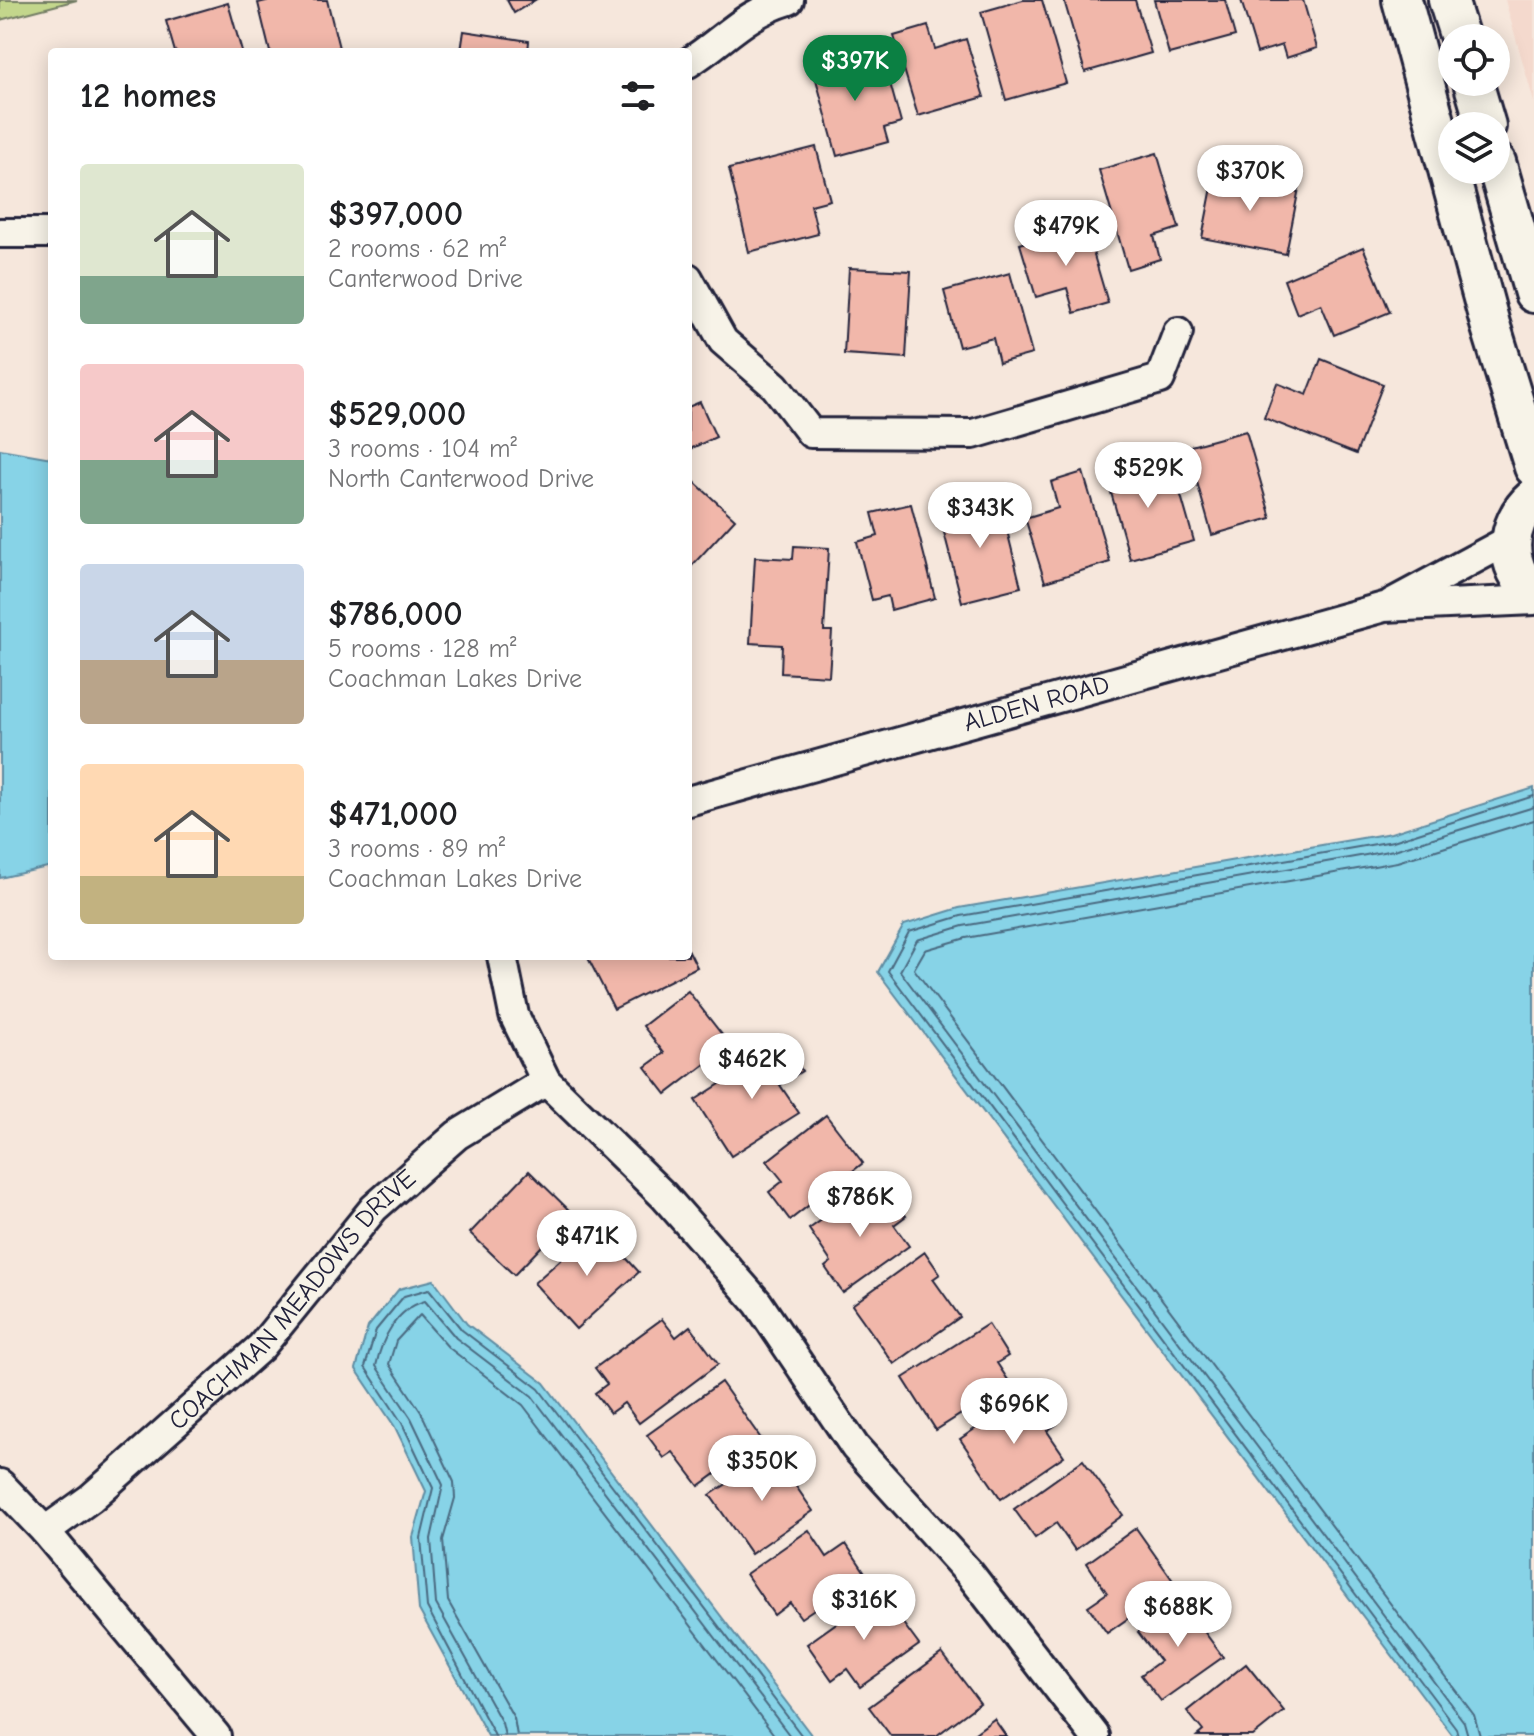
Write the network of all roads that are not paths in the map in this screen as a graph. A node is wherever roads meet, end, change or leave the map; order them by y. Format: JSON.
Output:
{"nodes":[{"id":1,"x":789,"y":0,"type":"edge"},
{"id":2,"x":1402,"y":0,"type":"edge"},
{"id":3,"x":1448,"y":0,"type":"edge"},
{"id":4,"x":1456,"y":24,"type":"edge"},
{"id":5,"x":692,"y":60,"type":"edge"},
{"id":6,"x":1502,"y":184,"type":"edge"},
{"id":7,"x":0,"y":233,"type":"edge"},
{"id":8,"x":48,"y":233,"type":"edge"},
{"id":9,"x":692,"y":285,"type":"edge"},
{"id":10,"x":1534,"y":293,"type":"edge"},
{"id":11,"x":1178,"y":332,"type":"dead end"},
{"id":12,"x":1534,"y":467,"type":"edge"},
{"id":13,"x":1534,"y":498,"type":"edge"},
{"id":14,"x":1511,"y":539,"type":"junction"},
{"id":15,"x":1534,"y":593,"type":"edge"},
{"id":16,"x":1534,"y":600,"type":"edge"},
{"id":17,"x":1384,"y":607,"type":"junction"},
{"id":18,"x":692,"y":800,"type":"edge"},
{"id":19,"x":503,"y":960,"type":"edge"},
{"id":20,"x":546,"y":1081,"type":"junction"},
{"id":21,"x":0,"y":1484,"type":"edge"},
{"id":22,"x":45,"y":1531,"type":"junction"},
{"id":23,"x":216,"y":1736,"type":"edge"},
{"id":24,"x":1095,"y":1736,"type":"edge"}],
"edges":[{"from":1,"to":5,"type":"street"},
{"from":2,"to":12,"type":"street"},
{"from":3,"to":4,"type":"street"},
{"from":6,"to":10,"type":"street"},
{"from":7,"to":8,"type":"street"},
{"from":9,"to":11,"type":"street"},
{"from":13,"to":14,"type":"street"},
{"from":14,"to":15,"type":"street"},
{"from":14,"to":17,"type":"street","name":"ALDEN ROAD"},
{"from":16,"to":17,"type":"street","name":"ALDEN ROAD"},
{"from":17,"to":18,"type":"street","name":"ALDEN ROAD"},
{"from":19,"to":20,"type":"street"},
{"from":20,"to":22,"type":"street","name":"COACHMAN MEADOWS DRIVE"},
{"from":20,"to":24,"type":"street"},
{"from":21,"to":22,"type":"street"},
{"from":22,"to":23,"type":"street"}]}
